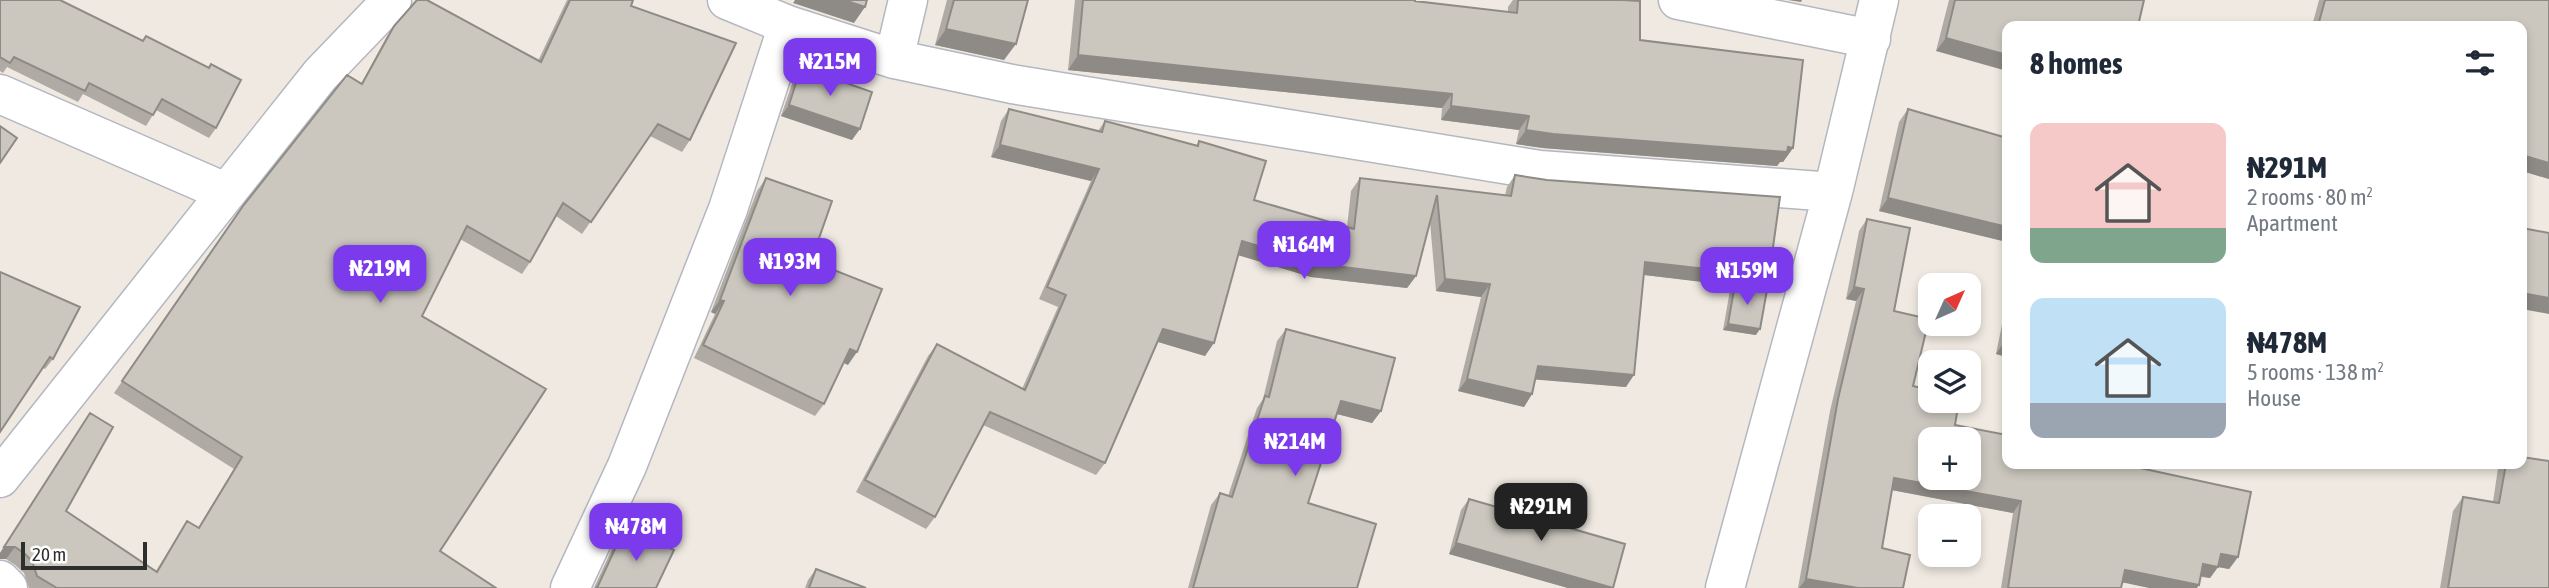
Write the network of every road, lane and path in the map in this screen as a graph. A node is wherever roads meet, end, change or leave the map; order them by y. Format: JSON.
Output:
{"nodes":[{"id":1,"x":391,"y":0,"type":"edge"},
{"id":2,"x":727,"y":0,"type":"edge"},
{"id":3,"x":908,"y":0,"type":"edge"},
{"id":4,"x":1678,"y":0,"type":"edge"},
{"id":5,"x":1879,"y":0,"type":"edge"},
{"id":6,"x":788,"y":25,"type":"junction"},
{"id":7,"x":1871,"y":39,"type":"junction"},
{"id":8,"x":894,"y":59,"type":"junction"},
{"id":9,"x":0,"y":94,"type":"edge"},
{"id":10,"x":225,"y":192,"type":"junction"},
{"id":11,"x":1833,"y":192,"type":"junction"},
{"id":12,"x":0,"y":478,"type":"edge"},
{"id":13,"x":0,"y":580,"type":"edge"},
{"id":14,"x":1729,"y":587,"type":"edge"},
{"id":15,"x":8,"y":588,"type":"edge"},
{"id":16,"x":570,"y":588,"type":"edge"}],
"edges":[{"from":1,"to":10,"type":"street"},
{"from":2,"to":6,"type":"street"},
{"from":3,"to":8,"type":"street"},
{"from":4,"to":7,"type":"street"},
{"from":5,"to":7,"type":"street"},
{"from":6,"to":8,"type":"street"},
{"from":6,"to":16,"type":"street"},
{"from":7,"to":11,"type":"street"},
{"from":8,"to":11,"type":"street"},
{"from":9,"to":10,"type":"street"},
{"from":10,"to":12,"type":"street"},
{"from":11,"to":14,"type":"street"},
{"from":13,"to":15,"type":"street"}]}
